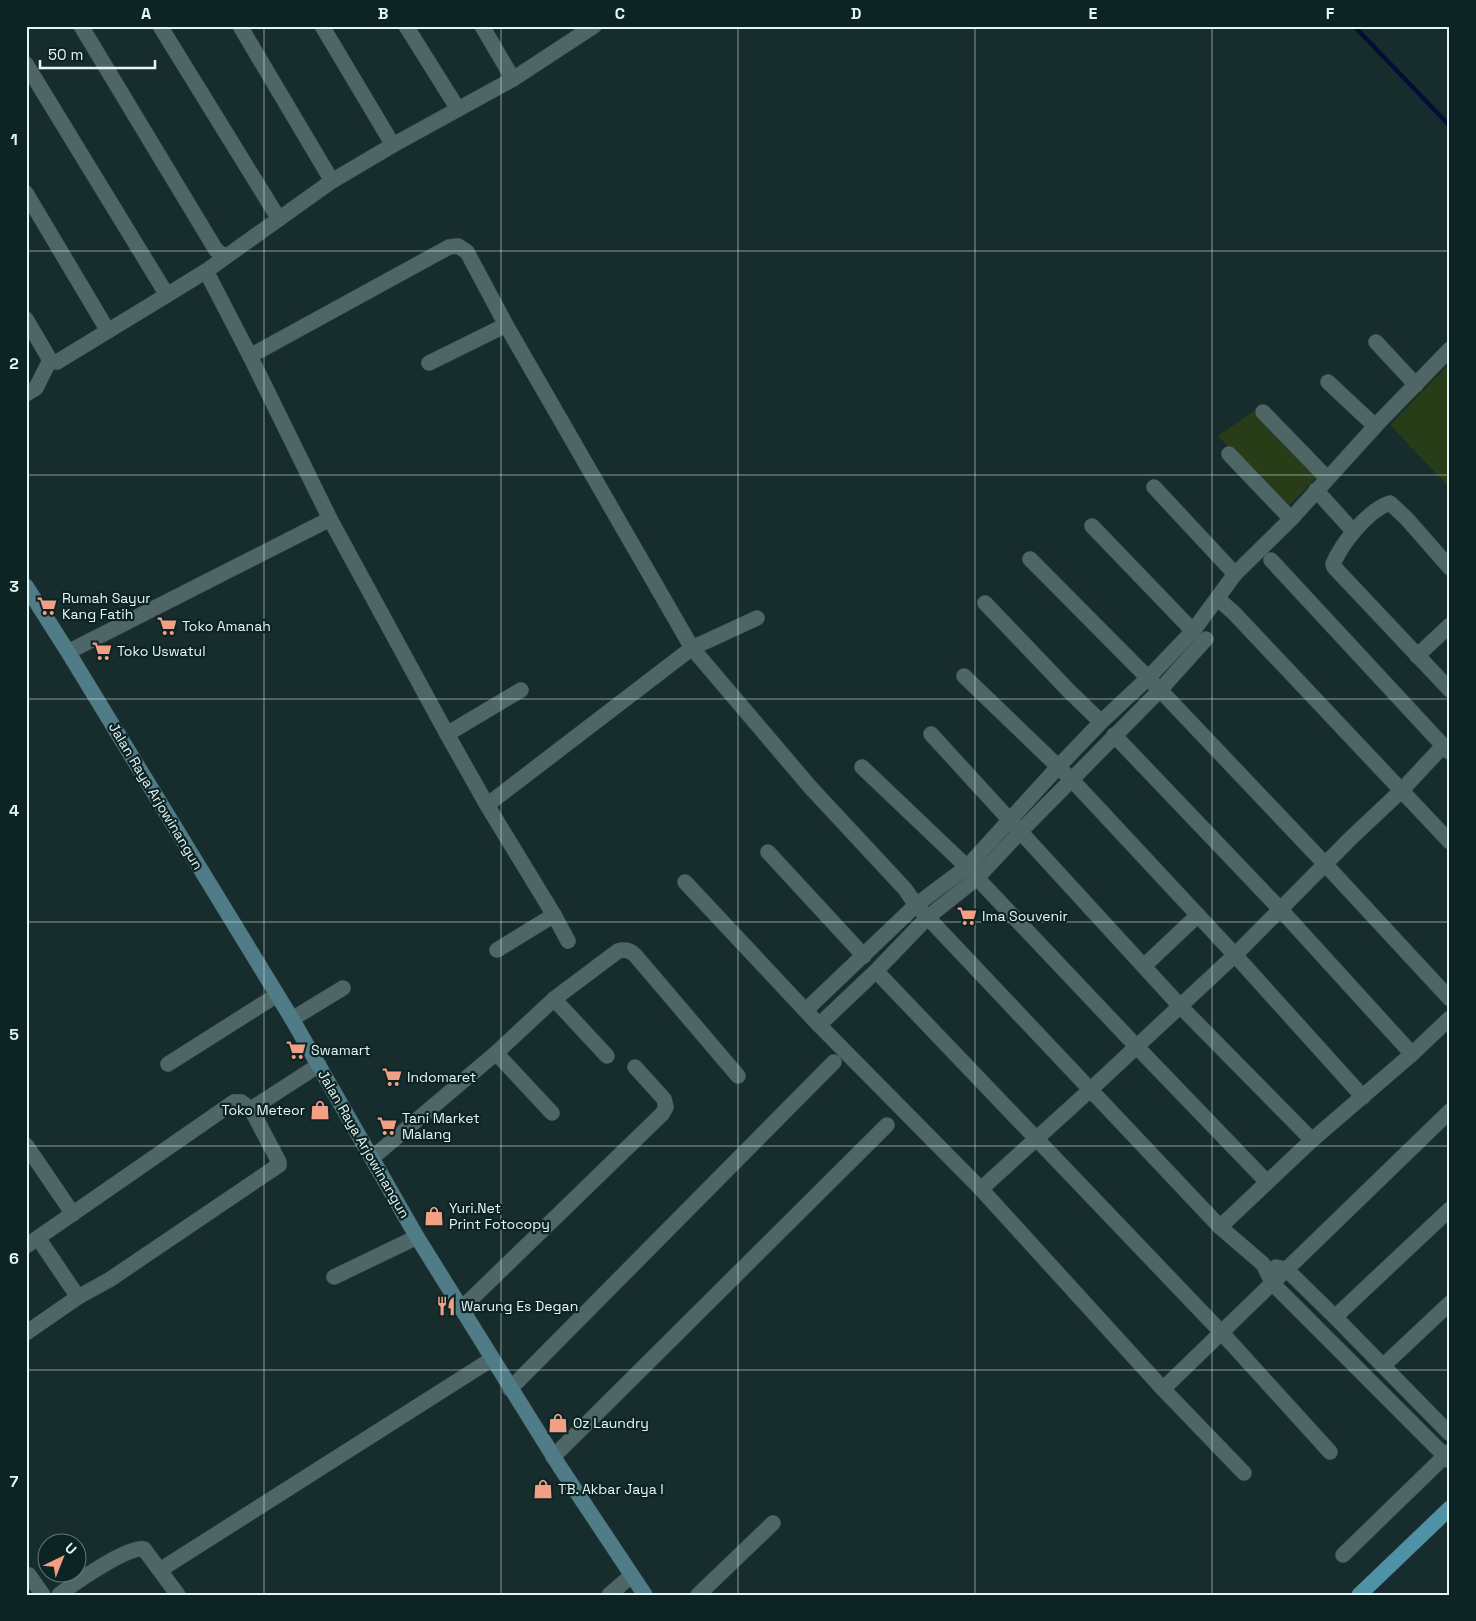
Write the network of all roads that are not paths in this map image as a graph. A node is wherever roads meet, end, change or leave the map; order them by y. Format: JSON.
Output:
{"nodes":[{"id":1,"x":82,"y":26,"type":"edge"},
{"id":2,"x":160,"y":26,"type":"edge"},
{"id":3,"x":240,"y":26,"type":"edge"},
{"id":4,"x":322,"y":26,"type":"edge"},
{"id":5,"x":406,"y":26,"type":"edge"},
{"id":6,"x":482,"y":26,"type":"edge"},
{"id":7,"x":594,"y":26,"type":"edge"},
{"id":8,"x":572,"y":32,"type":"edge"},
{"id":9,"x":26,"y":64,"type":"edge"},
{"id":10,"x":513,"y":79,"type":"junction"},
{"id":11,"x":458,"y":109,"type":"junction"},
{"id":12,"x":393,"y":145,"type":"junction"},
{"id":13,"x":332,"y":181,"type":"junction"},
{"id":14,"x":26,"y":193,"type":"edge"},
{"id":15,"x":279,"y":219,"type":"junction"},
{"id":16,"x":224,"y":256,"type":"junction"},
{"id":17,"x":206,"y":270,"type":"junction"},
{"id":18,"x":167,"y":295,"type":"junction"},
{"id":19,"x":26,"y":320,"type":"edge"},
{"id":20,"x":506,"y":325,"type":"junction"},
{"id":21,"x":108,"y":331,"type":"junction"},
{"id":22,"x":1376,"y":342,"type":"dead end"},
{"id":23,"x":1450,"y":349,"type":"edge"},
{"id":24,"x":250,"y":356,"type":"junction"},
{"id":25,"x":50,"y":360,"type":"junction"},
{"id":26,"x":429,"y":363,"type":"dead end"},
{"id":27,"x":1328,"y":382,"type":"dead end"},
{"id":28,"x":1416,"y":385,"type":"junction"},
{"id":29,"x":26,"y":394,"type":"edge"},
{"id":30,"x":1263,"y":412,"type":"dead end"},
{"id":31,"x":1378,"y":424,"type":"junction"},
{"id":32,"x":1229,"y":454,"type":"dead end"},
{"id":33,"x":1327,"y":478,"type":"junction"},
{"id":34,"x":1154,"y":487,"type":"dead end"},
{"id":35,"x":1316,"y":490,"type":"junction"},
{"id":36,"x":330,"y":519,"type":"junction"},
{"id":37,"x":1291,"y":519,"type":"junction"},
{"id":38,"x":1092,"y":526,"type":"dead end"},
{"id":39,"x":1353,"y":531,"type":"junction"},
{"id":40,"x":1030,"y":559,"type":"dead end"},
{"id":41,"x":1270,"y":560,"type":"dead end"},
{"id":42,"x":1450,"y":568,"type":"edge"},
{"id":43,"x":1235,"y":574,"type":"junction"},
{"id":44,"x":26,"y":586,"type":"edge"},
{"id":45,"x":1218,"y":599,"type":"junction"},
{"id":46,"x":985,"y":602,"type":"dead end"},
{"id":47,"x":757,"y":618,"type":"dead end"},
{"id":48,"x":1448,"y":633,"type":"edge"},
{"id":49,"x":1200,"y":635,"type":"junction"},
{"id":50,"x":692,"y":648,"type":"junction"},
{"id":51,"x":68,"y":652,"type":"junction"},
{"id":52,"x":1417,"y":656,"type":"junction"},
{"id":53,"x":964,"y":676,"type":"dead end"},
{"id":54,"x":1148,"y":678,"type":"junction"},
{"id":55,"x":521,"y":690,"type":"dead end"},
{"id":56,"x":1160,"y":690,"type":"junction"},
{"id":57,"x":1450,"y":690,"type":"edge"},
{"id":58,"x":1102,"y":722,"type":"junction"},
{"id":59,"x":447,"y":734,"type":"junction"},
{"id":60,"x":931,"y":734,"type":"dead end"},
{"id":61,"x":1114,"y":735,"type":"junction"},
{"id":62,"x":1446,"y":750,"type":"edge"},
{"id":63,"x":862,"y":766,"type":"dead end"},
{"id":64,"x":1058,"y":767,"type":"junction"},
{"id":65,"x":1072,"y":780,"type":"junction"},
{"id":66,"x":1401,"y":791,"type":"junction"},
{"id":67,"x":487,"y":805,"type":"junction"},
{"id":68,"x":1015,"y":826,"type":"junction"},
{"id":69,"x":1450,"y":842,"type":"edge"},
{"id":70,"x":768,"y":852,"type":"dead end"},
{"id":71,"x":1325,"y":864,"type":"junction"},
{"id":72,"x":972,"y":873,"type":"junction"},
{"id":73,"x":685,"y":882,"type":"dead end"},
{"id":74,"x":916,"y":905,"type":"junction"},
{"id":75,"x":1281,"y":910,"type":"junction"},
{"id":76,"x":554,"y":915,"type":"junction"},
{"id":77,"x":1198,"y":915,"type":"junction"},
{"id":78,"x":928,"y":916,"type":"junction"},
{"id":79,"x":568,"y":942,"type":"dead end"},
{"id":80,"x":497,"y":950,"type":"dead end"},
{"id":81,"x":1235,"y":955,"type":"junction"},
{"id":82,"x":864,"y":956,"type":"junction"},
{"id":83,"x":1144,"y":966,"type":"junction"},
{"id":84,"x":876,"y":971,"type":"junction"},
{"id":85,"x":343,"y":988,"type":"dead end"},
{"id":86,"x":277,"y":995,"type":"junction"},
{"id":87,"x":554,"y":999,"type":"junction"},
{"id":88,"x":1450,"y":999,"type":"edge"},
{"id":89,"x":1180,"y":1006,"type":"junction"},
{"id":90,"x":806,"y":1010,"type":"junction"},
{"id":91,"x":1450,"y":1018,"type":"edge"},
{"id":92,"x":292,"y":1019,"type":"junction"},
{"id":93,"x":819,"y":1025,"type":"junction"},
{"id":94,"x":1137,"y":1047,"type":"junction"},
{"id":95,"x":496,"y":1053,"type":"junction"},
{"id":96,"x":1412,"y":1054,"type":"junction"},
{"id":97,"x":608,"y":1056,"type":"dead end"},
{"id":98,"x":834,"y":1062,"type":"dead end"},
{"id":99,"x":168,"y":1064,"type":"dead end"},
{"id":100,"x":319,"y":1065,"type":"junction"},
{"id":101,"x":635,"y":1067,"type":"dead end"},
{"id":102,"x":738,"y":1076,"type":"dead end"},
{"id":103,"x":1090,"y":1090,"type":"junction"},
{"id":104,"x":1363,"y":1097,"type":"junction"},
{"id":105,"x":251,"y":1109,"type":"junction"},
{"id":106,"x":1450,"y":1111,"type":"edge"},
{"id":107,"x":552,"y":1113,"type":"dead end"},
{"id":108,"x":887,"y":1125,"type":"dead end"},
{"id":109,"x":1036,"y":1139,"type":"junction"},
{"id":110,"x":1312,"y":1140,"type":"junction"},
{"id":111,"x":28,"y":1153,"type":"edge"},
{"id":112,"x":372,"y":1158,"type":"junction"},
{"id":113,"x":1267,"y":1182,"type":"junction"},
{"id":114,"x":981,"y":1189,"type":"junction"},
{"id":115,"x":1450,"y":1209,"type":"edge"},
{"id":116,"x":73,"y":1214,"type":"junction"},
{"id":117,"x":1220,"y":1227,"type":"junction"},
{"id":118,"x":417,"y":1237,"type":"junction"},
{"id":119,"x":32,"y":1242,"type":"edge"},
{"id":120,"x":1263,"y":1264,"type":"junction"},
{"id":121,"x":1286,"y":1269,"type":"junction"},
{"id":122,"x":334,"y":1277,"type":"dead end"},
{"id":123,"x":1273,"y":1284,"type":"junction"},
{"id":124,"x":78,"y":1297,"type":"junction"},
{"id":125,"x":1450,"y":1302,"type":"edge"},
{"id":126,"x":461,"y":1309,"type":"junction"},
{"id":127,"x":1336,"y":1316,"type":"junction"},
{"id":128,"x":26,"y":1333,"type":"edge"},
{"id":129,"x":1222,"y":1333,"type":"junction"},
{"id":130,"x":492,"y":1358,"type":"junction"},
{"id":131,"x":1383,"y":1366,"type":"junction"},
{"id":132,"x":510,"y":1389,"type":"junction"},
{"id":133,"x":1163,"y":1389,"type":"junction"},
{"id":134,"x":1450,"y":1434,"type":"edge"},
{"id":135,"x":1330,"y":1452,"type":"dead end"},
{"id":136,"x":1448,"y":1456,"type":"edge"},
{"id":137,"x":553,"y":1457,"type":"junction"},
{"id":138,"x":1244,"y":1473,"type":"dead end"},
{"id":139,"x":1450,"y":1508,"type":"edge"},
{"id":140,"x":773,"y":1523,"type":"dead end"},
{"id":141,"x":1343,"y":1555,"type":"dead end"},
{"id":142,"x":160,"y":1570,"type":"junction"},
{"id":143,"x":29,"y":1575,"type":"dead end"},
{"id":144,"x":631,"y":1576,"type":"junction"},
{"id":145,"x":43,"y":1595,"type":"edge"},
{"id":146,"x":59,"y":1595,"type":"edge"},
{"id":147,"x":178,"y":1595,"type":"edge"},
{"id":148,"x":609,"y":1595,"type":"edge"},
{"id":149,"x":645,"y":1595,"type":"edge"},
{"id":150,"x":698,"y":1595,"type":"edge"},
{"id":151,"x":1359,"y":1595,"type":"edge"}],
"edges":[{"from":1,"to":16,"type":"street"},
{"from":2,"to":15,"type":"street"},
{"from":3,"to":13,"type":"street"},
{"from":4,"to":12,"type":"street"},
{"from":5,"to":11,"type":"street"},
{"from":6,"to":10,"type":"street"},
{"from":7,"to":8,"type":"street"},
{"from":8,"to":10,"type":"street"},
{"from":9,"to":18,"type":"street"},
{"from":10,"to":11,"type":"street"},
{"from":11,"to":12,"type":"street"},
{"from":12,"to":13,"type":"street"},
{"from":13,"to":15,"type":"street"},
{"from":14,"to":21,"type":"street"},
{"from":15,"to":16,"type":"street"},
{"from":16,"to":17,"type":"street"},
{"from":17,"to":18,"type":"street"},
{"from":17,"to":24,"type":"street"},
{"from":18,"to":21,"type":"street"},
{"from":19,"to":25,"type":"street"},
{"from":20,"to":24,"type":"street"},
{"from":20,"to":26,"type":"street"},
{"from":20,"to":50,"type":"street"},
{"from":21,"to":25,"type":"street"},
{"from":22,"to":28,"type":"street"},
{"from":23,"to":28,"type":"street"},
{"from":24,"to":36,"type":"street"},
{"from":25,"to":29,"type":"street"},
{"from":27,"to":31,"type":"street"},
{"from":28,"to":31,"type":"street"},
{"from":30,"to":33,"type":"street"},
{"from":31,"to":33,"type":"street"},
{"from":32,"to":37,"type":"street"},
{"from":33,"to":35,"type":"street"},
{"from":34,"to":43,"type":"street"},
{"from":35,"to":37,"type":"street"},
{"from":35,"to":39,"type":"street"},
{"from":36,"to":51,"type":"street"},
{"from":36,"to":59,"type":"street"},
{"from":37,"to":43,"type":"street"},
{"from":38,"to":49,"type":"street"},
{"from":39,"to":42,"type":"street"},
{"from":39,"to":52,"type":"street"},
{"from":40,"to":54,"type":"street"},
{"from":41,"to":62,"type":"street"},
{"from":43,"to":45,"type":"street"},
{"from":44,"to":51,"type":"main road","name":"Jalan Raya Arjowinangun"},
{"from":45,"to":49,"type":"street"},
{"from":45,"to":66,"type":"street"},
{"from":46,"to":58,"type":"street"},
{"from":47,"to":50,"type":"street"},
{"from":48,"to":52,"type":"street"},
{"from":49,"to":54,"type":"street"},
{"from":49,"to":56,"type":"street"},
{"from":50,"to":67,"type":"street"},
{"from":50,"to":74,"type":"street"},
{"from":51,"to":86,"type":"main road","name":"Jalan Raya Arjowinangun"},
{"from":52,"to":57,"type":"street"},
{"from":53,"to":64,"type":"street"},
{"from":54,"to":56,"type":"street"},
{"from":54,"to":58,"type":"street"},
{"from":55,"to":59,"type":"street"},
{"from":56,"to":61,"type":"street"},
{"from":56,"to":71,"type":"street"},
{"from":58,"to":64,"type":"street"},
{"from":59,"to":67,"type":"street"},
{"from":60,"to":68,"type":"street"},
{"from":61,"to":65,"type":"street"},
{"from":61,"to":75,"type":"street"},
{"from":62,"to":66,"type":"street"},
{"from":63,"to":72,"type":"street"},
{"from":64,"to":65,"type":"street"},
{"from":64,"to":68,"type":"street"},
{"from":65,"to":68,"type":"street"},
{"from":65,"to":77,"type":"street"},
{"from":66,"to":69,"type":"street"},
{"from":66,"to":71,"type":"street"},
{"from":67,"to":76,"type":"street"},
{"from":68,"to":72,"type":"street"},
{"from":68,"to":83,"type":"street"},
{"from":70,"to":82,"type":"street"},
{"from":71,"to":75,"type":"street"},
{"from":71,"to":88,"type":"street"},
{"from":72,"to":74,"type":"street"},
{"from":72,"to":78,"type":"street"},
{"from":72,"to":94,"type":"street"},
{"from":73,"to":90,"type":"street"},
{"from":74,"to":78,"type":"street"},
{"from":74,"to":82,"type":"street"},
{"from":75,"to":81,"type":"street"},
{"from":75,"to":96,"type":"street"},
{"from":76,"to":79,"type":"street"},
{"from":76,"to":80,"type":"street"},
{"from":77,"to":81,"type":"street"},
{"from":77,"to":83,"type":"street"},
{"from":78,"to":84,"type":"street"},
{"from":78,"to":103,"type":"street"},
{"from":81,"to":89,"type":"street"},
{"from":81,"to":104,"type":"street"},
{"from":82,"to":90,"type":"street"},
{"from":83,"to":89,"type":"street"},
{"from":84,"to":93,"type":"street"},
{"from":84,"to":109,"type":"street"},
{"from":85,"to":92,"type":"street"},
{"from":86,"to":92,"type":"main road","name":"Jalan Raya Arjowinangun"},
{"from":86,"to":99,"type":"street"},
{"from":87,"to":95,"type":"street"},
{"from":87,"to":97,"type":"street"},
{"from":87,"to":102,"type":"street"},
{"from":89,"to":94,"type":"street"},
{"from":89,"to":110,"type":"street"},
{"from":90,"to":93,"type":"street"},
{"from":91,"to":96,"type":"street"},
{"from":92,"to":100,"type":"main road","name":"Jalan Raya Arjowinangun"},
{"from":93,"to":114,"type":"street"},
{"from":94,"to":103,"type":"street"},
{"from":94,"to":113,"type":"street"},
{"from":95,"to":107,"type":"street"},
{"from":95,"to":112,"type":"street"},
{"from":96,"to":104,"type":"street"},
{"from":98,"to":132,"type":"street"},
{"from":100,"to":105,"type":"street"},
{"from":100,"to":112,"type":"main road","name":"Jalan Raya Arjowinangun"},
{"from":101,"to":126,"type":"street"},
{"from":103,"to":109,"type":"street"},
{"from":103,"to":117,"type":"street"},
{"from":104,"to":110,"type":"street"},
{"from":105,"to":116,"type":"street"},
{"from":105,"to":124,"type":"street"},
{"from":106,"to":121,"type":"street"},
{"from":108,"to":137,"type":"street"},
{"from":109,"to":114,"type":"street"},
{"from":109,"to":129,"type":"street"},
{"from":110,"to":113,"type":"street"},
{"from":111,"to":116,"type":"street"},
{"from":112,"to":118,"type":"main road","name":"Jalan Raya Arjowinangun"},
{"from":113,"to":117,"type":"street"},
{"from":114,"to":133,"type":"street"},
{"from":115,"to":127,"type":"street"},
{"from":116,"to":119,"type":"street"},
{"from":117,"to":120,"type":"street"},
{"from":118,"to":122,"type":"street"},
{"from":118,"to":126,"type":"main road","name":"Jalan Raya Arjowinangun"},
{"from":119,"to":124,"type":"street"},
{"from":120,"to":121,"type":"street"},
{"from":120,"to":123,"type":"street"},
{"from":121,"to":123,"type":"street"},
{"from":121,"to":127,"type":"street"},
{"from":123,"to":129,"type":"street"},
{"from":123,"to":136,"type":"street"},
{"from":124,"to":128,"type":"street"},
{"from":125,"to":131,"type":"street"},
{"from":126,"to":130,"type":"main road","name":"Jalan Raya Arjowinangun"},
{"from":127,"to":131,"type":"street"},
{"from":129,"to":133,"type":"street"},
{"from":129,"to":135,"type":"street"},
{"from":130,"to":132,"type":"main road","name":"Jalan Raya Arjowinangun"},
{"from":130,"to":142,"type":"street"},
{"from":131,"to":134,"type":"street"},
{"from":132,"to":137,"type":"main road","name":"Jalan Raya Arjowinangun"},
{"from":133,"to":138,"type":"street"},
{"from":136,"to":141,"type":"street"},
{"from":137,"to":144,"type":"main road","name":"Jalan Raya Arjowinangun"},
{"from":139,"to":151,"type":"main road"},
{"from":140,"to":150,"type":"street"},
{"from":142,"to":146,"type":"street"},
{"from":142,"to":147,"type":"street"},
{"from":143,"to":145,"type":"street"},
{"from":144,"to":148,"type":"street"},
{"from":144,"to":149,"type":"main road","name":"Jalan Raya Arjowinangun"}]}
